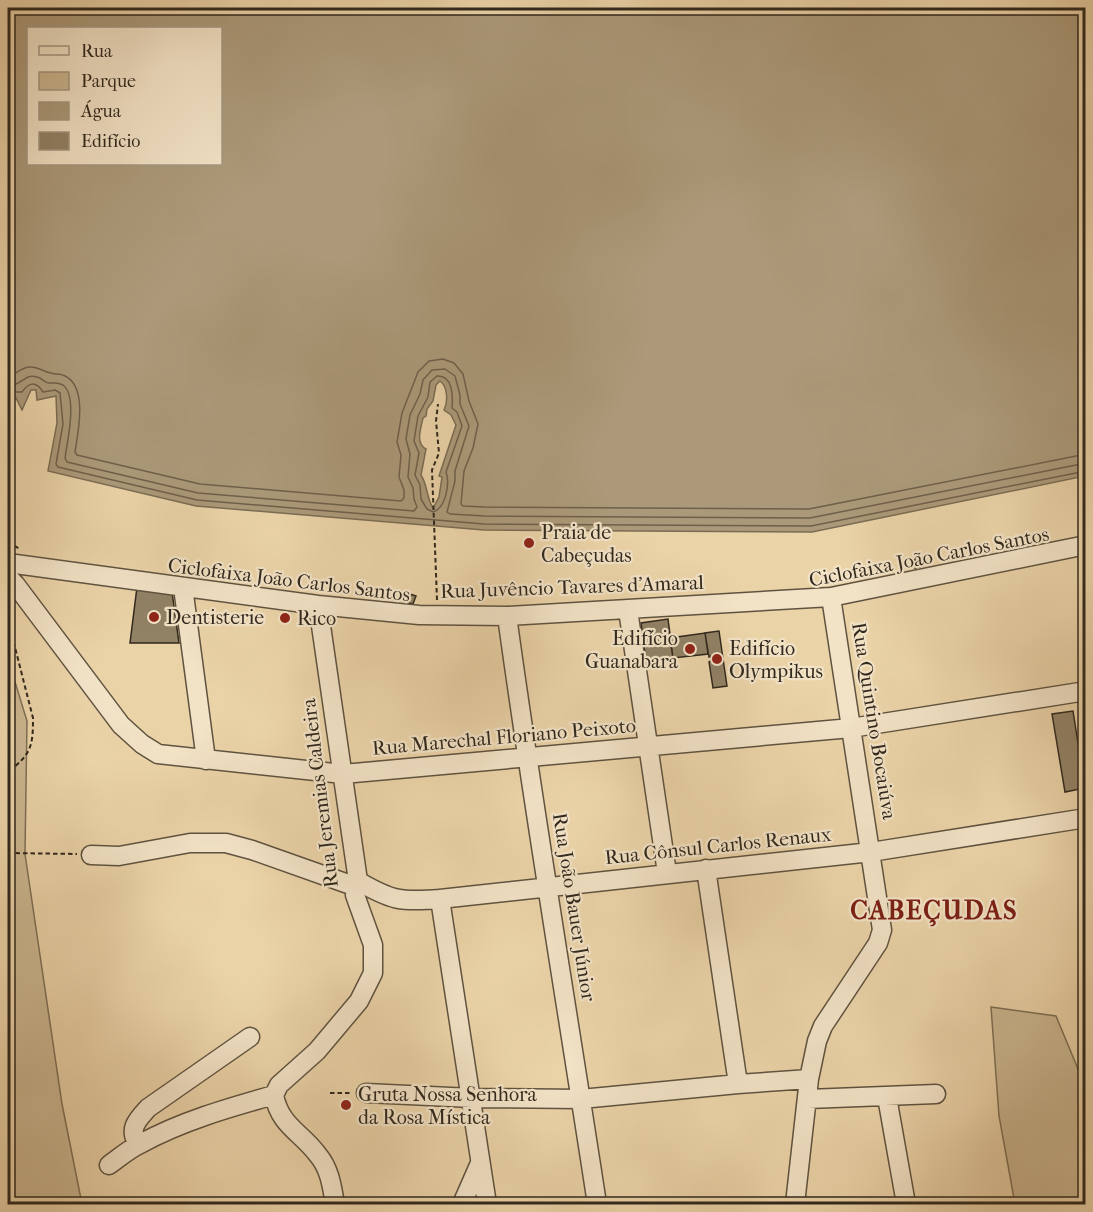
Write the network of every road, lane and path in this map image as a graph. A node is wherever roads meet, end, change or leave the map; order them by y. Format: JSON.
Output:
{"nodes":[{"id":1,"x":438,"y":404,"type":"dead end"},
{"id":2,"x":1085,"y":547,"type":"edge"},
{"id":3,"x":14,"y":564,"type":"edge"},
{"id":4,"x":11,"y":580,"type":"edge"},
{"id":5,"x":183,"y":587,"type":"junction"},
{"id":6,"x":831,"y":597,"type":"junction"},
{"id":7,"x":318,"y":604,"type":"junction"},
{"id":8,"x":628,"y":610,"type":"junction"},
{"id":9,"x":437,"y":615,"type":"junction"},
{"id":10,"x":507,"y":616,"type":"junction"},
{"id":11,"x":8,"y":620,"type":"edge"},
{"id":12,"x":1086,"y":692,"type":"edge"},
{"id":13,"x":851,"y":728,"type":"junction"},
{"id":14,"x":647,"y":747,"type":"junction"},
{"id":15,"x":526,"y":758,"type":"junction"},
{"id":16,"x":206,"y":760,"type":"junction"},
{"id":17,"x":8,"y":772,"type":"edge"},
{"id":18,"x":343,"y":774,"type":"junction"},
{"id":19,"x":1086,"y":818,"type":"edge"},
{"id":20,"x":871,"y":852,"type":"junction"},
{"id":21,"x":8,"y":853,"type":"edge"},
{"id":22,"x":91,"y":855,"type":"joint"},
{"id":23,"x":706,"y":869,"type":"junction"},
{"id":24,"x":667,"y":873,"type":"junction"},
{"id":25,"x":358,"y":881,"type":"junction"},
{"id":26,"x":548,"y":887,"type":"junction"},
{"id":27,"x":440,"y":899,"type":"junction"},
{"id":28,"x":250,"y":1038,"type":"dead end"},
{"id":29,"x":809,"y":1079,"type":"junction"},
{"id":30,"x":738,"y":1084,"type":"junction"},
{"id":31,"x":330,"y":1093,"type":"dead end"},
{"id":32,"x":366,"y":1093,"type":"joint"},
{"id":33,"x":936,"y":1094,"type":"dead end"},
{"id":34,"x":274,"y":1095,"type":"junction"},
{"id":35,"x":886,"y":1097,"type":"junction"},
{"id":36,"x":472,"y":1098,"type":"junction"},
{"id":37,"x":581,"y":1099,"type":"junction"},
{"id":38,"x":808,"y":1099,"type":"junction"},
{"id":39,"x":138,"y":1144,"type":"junction"},
{"id":40,"x":480,"y":1163,"type":"junction"},
{"id":41,"x":109,"y":1165,"type":"dead end"},
{"id":42,"x":335,"y":1204,"type":"edge"},
{"id":43,"x":462,"y":1204,"type":"edge"},
{"id":44,"x":487,"y":1204,"type":"edge"},
{"id":45,"x":597,"y":1204,"type":"edge"},
{"id":46,"x":795,"y":1204,"type":"edge"},
{"id":47,"x":906,"y":1204,"type":"edge"}],
"edges":[{"from":1,"to":9,"type":"path"},
{"from":2,"to":6,"type":"street","name":"Rua Juvêncio Tavares d'Amaral"},
{"from":3,"to":4,"type":"street"},
{"from":3,"to":5,"type":"street","name":"Rua Juvêncio Tavares d'Amaral"},
{"from":4,"to":16,"type":"street","name":"Rua Marechal Floriano Peixoto"},
{"from":5,"to":7,"type":"street","name":"Rua Juvêncio Tavares d'Amaral"},
{"from":5,"to":16,"type":"street"},
{"from":6,"to":8,"type":"street","name":"Rua Juvêncio Tavares d'Amaral"},
{"from":6,"to":13,"type":"street","name":"Rua Quintino Bocaiúva"},
{"from":7,"to":9,"type":"street","name":"Rua Juvêncio Tavares d'Amaral"},
{"from":7,"to":18,"type":"street","name":"Rua Jeremias Caldeira"},
{"from":8,"to":10,"type":"street","name":"Rua Juvêncio Tavares d'Amaral"},
{"from":8,"to":14,"type":"street"},
{"from":9,"to":10,"type":"street","name":"Rua Juvêncio Tavares d'Amaral"},
{"from":10,"to":15,"type":"street","name":"Rua João Bauer Júnior"},
{"from":11,"to":17,"type":"path"},
{"from":12,"to":13,"type":"street","name":"Rua Marechal Floriano Peixoto"},
{"from":13,"to":14,"type":"street","name":"Rua Marechal Floriano Peixoto"},
{"from":13,"to":20,"type":"street","name":"Rua Quintino Bocaiúva"},
{"from":14,"to":15,"type":"street","name":"Rua Marechal Floriano Peixoto"},
{"from":14,"to":24,"type":"street"},
{"from":15,"to":18,"type":"street","name":"Rua Marechal Floriano Peixoto"},
{"from":15,"to":26,"type":"street","name":"Rua João Bauer Júnior"},
{"from":16,"to":18,"type":"street","name":"Rua Marechal Floriano Peixoto"},
{"from":18,"to":25,"type":"street","name":"Rua Jeremias Caldeira"},
{"from":19,"to":20,"type":"street","name":"Rua Cônsul Carlos Renaux"},
{"from":20,"to":23,"type":"street","name":"Rua Cônsul Carlos Renaux"},
{"from":20,"to":29,"type":"street","name":"Rua Quintino Bocaiúva"},
{"from":21,"to":22,"type":"path"},
{"from":22,"to":25,"type":"street"},
{"from":23,"to":24,"type":"street","name":"Rua Cônsul Carlos Renaux"},
{"from":23,"to":30,"type":"street"},
{"from":24,"to":26,"type":"street","name":"Rua Cônsul Carlos Renaux"},
{"from":25,"to":27,"type":"street","name":"Rua Cônsul Carlos Renaux"},
{"from":25,"to":34,"type":"street","name":"Rua Jeremias Caldeira"},
{"from":26,"to":27,"type":"street","name":"Rua Cônsul Carlos Renaux"},
{"from":26,"to":37,"type":"street","name":"Rua João Bauer Júnior"},
{"from":27,"to":36,"type":"street"},
{"from":28,"to":39,"type":"street"},
{"from":29,"to":30,"type":"street"},
{"from":29,"to":38,"type":"street","name":"Rua Quintino Bocaiúva"},
{"from":30,"to":37,"type":"street"},
{"from":31,"to":32,"type":"path"},
{"from":32,"to":36,"type":"street"},
{"from":33,"to":35,"type":"street"},
{"from":34,"to":39,"type":"street"},
{"from":34,"to":42,"type":"street"},
{"from":35,"to":38,"type":"street"},
{"from":35,"to":47,"type":"street"},
{"from":36,"to":37,"type":"street"},
{"from":36,"to":40,"type":"street"},
{"from":37,"to":45,"type":"street","name":"Rua João Bauer Júnior"},
{"from":38,"to":46,"type":"street","name":"Rua Quintino Bocaiúva"},
{"from":39,"to":41,"type":"street"},
{"from":40,"to":43,"type":"street"},
{"from":40,"to":44,"type":"street"}]}
